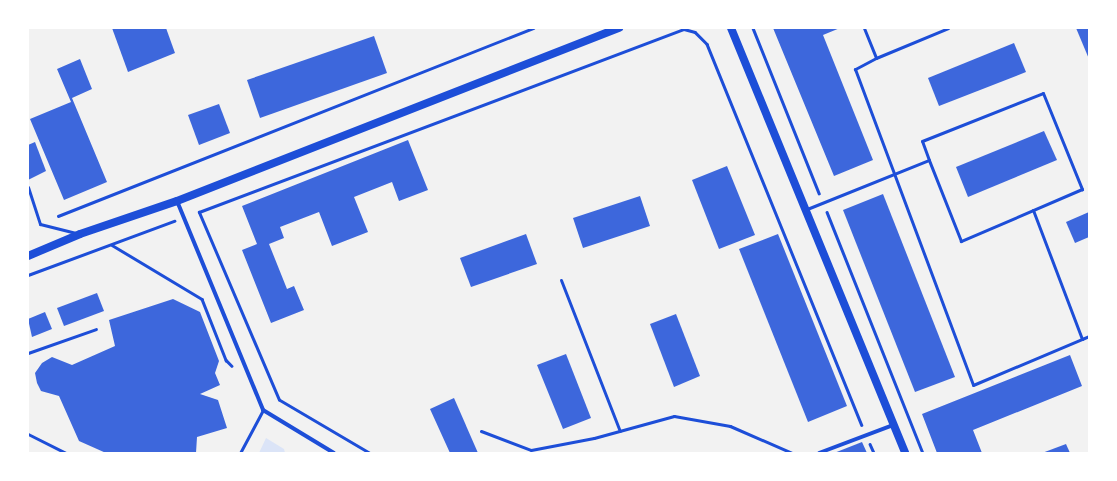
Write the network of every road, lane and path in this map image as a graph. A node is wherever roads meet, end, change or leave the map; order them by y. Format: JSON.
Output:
{"nodes":[{"id":1,"x":533,"y":28,"type":"edge"},
{"id":2,"x":619,"y":28,"type":"edge"},
{"id":3,"x":731,"y":28,"type":"edge"},
{"id":4,"x":752,"y":28,"type":"edge"},
{"id":5,"x":864,"y":28,"type":"edge"},
{"id":6,"x":948,"y":28,"type":"edge"},
{"id":7,"x":876,"y":58,"type":"junction"},
{"id":8,"x":929,"y":160,"type":"junction"},
{"id":9,"x":893,"y":175,"type":"junction"},
{"id":10,"x":28,"y":187,"type":"edge"},
{"id":11,"x":177,"y":202,"type":"junction"},
{"id":12,"x":823,"y":202,"type":"junction"},
{"id":13,"x":807,"y":209,"type":"junction"},
{"id":14,"x":1033,"y":210,"type":"junction"},
{"id":15,"x":199,"y":212,"type":"junction"},
{"id":16,"x":184,"y":218,"type":"junction"},
{"id":17,"x":40,"y":224,"type":"junction"},
{"id":18,"x":80,"y":234,"type":"junction"},
{"id":19,"x":112,"y":245,"type":"junction"},
{"id":20,"x":28,"y":256,"type":"edge"},
{"id":21,"x":28,"y":275,"type":"edge"},
{"id":22,"x":561,"y":280,"type":"dead end"},
{"id":23,"x":96,"y":329,"type":"dead end"},
{"id":24,"x":1089,"y":336,"type":"edge"},
{"id":25,"x":1082,"y":339,"type":"junction"},
{"id":26,"x":28,"y":353,"type":"edge"},
{"id":27,"x":226,"y":360,"type":"dead end"},
{"id":28,"x":263,"y":410,"type":"junction"},
{"id":29,"x":893,"y":425,"type":"junction"},
{"id":30,"x":481,"y":431,"type":"dead end"},
{"id":31,"x":620,"y":431,"type":"junction"},
{"id":32,"x":28,"y":434,"type":"edge"},
{"id":33,"x":866,"y":435,"type":"junction"},
{"id":34,"x":66,"y":453,"type":"edge"},
{"id":35,"x":240,"y":453,"type":"edge"},
{"id":36,"x":334,"y":453,"type":"edge"},
{"id":37,"x":369,"y":453,"type":"edge"},
{"id":38,"x":792,"y":453,"type":"edge"},
{"id":39,"x":819,"y":453,"type":"edge"},
{"id":40,"x":874,"y":453,"type":"edge"},
{"id":41,"x":905,"y":453,"type":"edge"},
{"id":42,"x":923,"y":453,"type":"edge"}],
"edges":[{"from":1,"to":17,"type":"path"},
{"from":2,"to":11,"type":"main road"},
{"from":3,"to":13,"type":"main road"},
{"from":4,"to":12,"type":"path"},
{"from":5,"to":7,"type":"lane"},
{"from":6,"to":7,"type":"lane"},
{"from":7,"to":9,"type":"lane"},
{"from":8,"to":9,"type":"lane"},
{"from":8,"to":14,"type":"lane"},
{"from":8,"to":14,"type":"lane"},
{"from":9,"to":12,"type":"lane"},
{"from":9,"to":25,"type":"lane"},
{"from":10,"to":17,"type":"lane"},
{"from":11,"to":16,"type":"street"},
{"from":11,"to":18,"type":"main road"},
{"from":12,"to":13,"type":"lane"},
{"from":12,"to":42,"type":"path"},
{"from":13,"to":29,"type":"main road"},
{"from":14,"to":25,"type":"lane"},
{"from":15,"to":16,"type":"path"},
{"from":15,"to":33,"type":"path"},
{"from":15,"to":37,"type":"path"},
{"from":16,"to":19,"type":"path"},
{"from":16,"to":28,"type":"street"},
{"from":17,"to":18,"type":"lane"},
{"from":18,"to":20,"type":"main road"},
{"from":19,"to":21,"type":"path"},
{"from":19,"to":27,"type":"path"},
{"from":22,"to":31,"type":"lane"},
{"from":23,"to":26,"type":"lane"},
{"from":24,"to":25,"type":"lane"},
{"from":28,"to":35,"type":"lane"},
{"from":28,"to":36,"type":"street"},
{"from":29,"to":33,"type":"street"},
{"from":29,"to":41,"type":"main road"},
{"from":30,"to":31,"type":"lane"},
{"from":31,"to":38,"type":"lane"},
{"from":32,"to":34,"type":"lane"},
{"from":33,"to":39,"type":"street"},
{"from":33,"to":40,"type":"path"}]}
